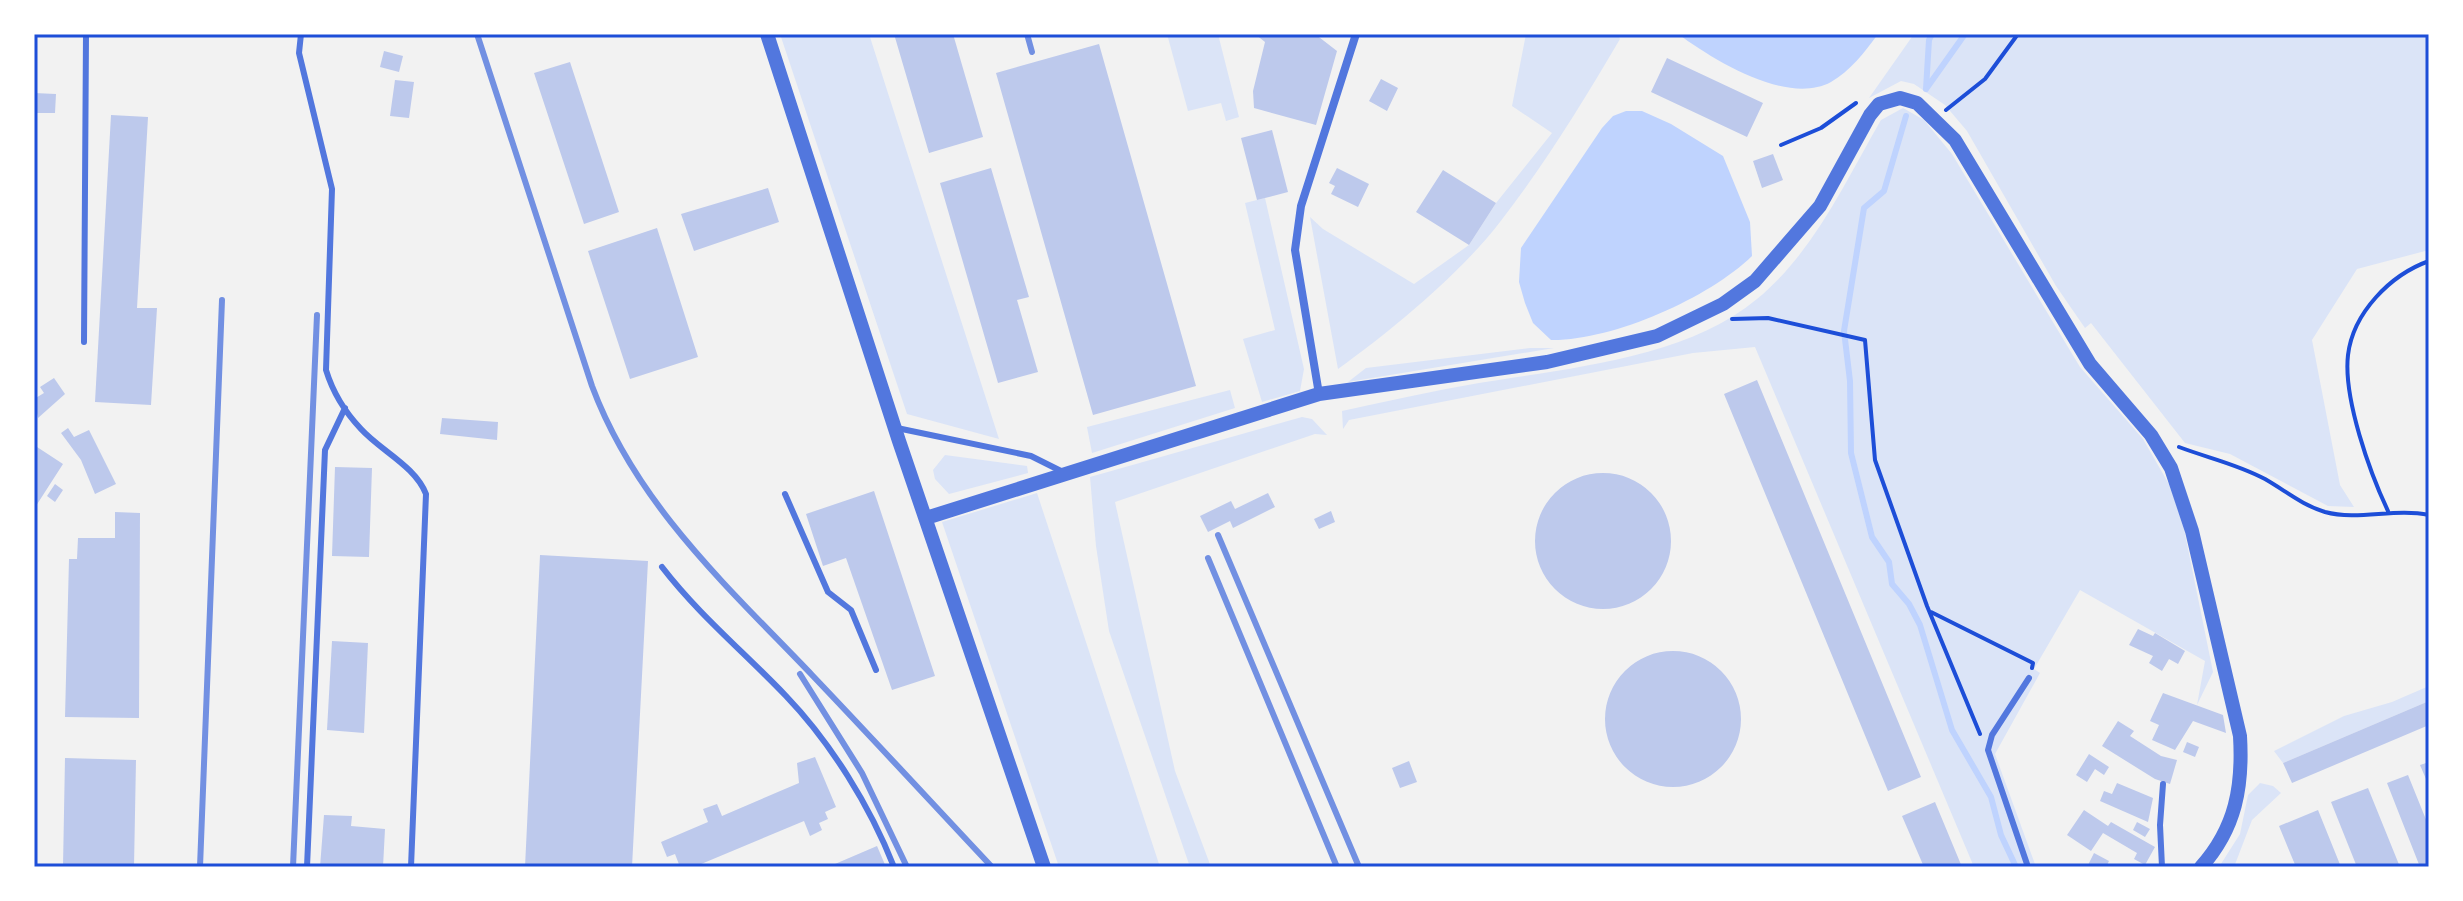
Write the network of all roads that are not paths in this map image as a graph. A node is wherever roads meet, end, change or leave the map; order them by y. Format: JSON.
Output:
{"nodes":[{"id":1,"x":86,"y":34,"type":"edge"},
{"id":2,"x":301,"y":34,"type":"edge"},
{"id":3,"x":767,"y":34,"type":"edge"},
{"id":4,"x":1356,"y":34,"type":"edge"},
{"id":5,"x":84,"y":342,"type":"dead end"},
{"id":6,"x":1319,"y":394,"type":"junction"},
{"id":7,"x":345,"y":408,"type":"junction"},
{"id":8,"x":895,"y":428,"type":"junction"},
{"id":9,"x":1067,"y":474,"type":"junction"},
{"id":10,"x":785,"y":494,"type":"dead end"},
{"id":11,"x":926,"y":518,"type":"junction"},
{"id":12,"x":662,"y":567,"type":"dead end"},
{"id":13,"x":876,"y":670,"type":"dead end"},
{"id":14,"x":2029,"y":678,"type":"road end"},
{"id":15,"x":2163,"y":784,"type":"dead end"},
{"id":16,"x":307,"y":867,"type":"edge"},
{"id":17,"x":411,"y":867,"type":"edge"},
{"id":18,"x":894,"y":867,"type":"edge"},
{"id":19,"x":1044,"y":867,"type":"edge"},
{"id":20,"x":2028,"y":867,"type":"edge"},
{"id":21,"x":2162,"y":867,"type":"edge"},
{"id":22,"x":2201,"y":867,"type":"edge"}],
"edges":[{"from":1,"to":5,"type":"lane"},
{"from":2,"to":7,"type":"lane"},
{"from":3,"to":8,"type":"street"},
{"from":4,"to":6,"type":"street"},
{"from":6,"to":9,"type":"street"},
{"from":6,"to":22,"type":"street"},
{"from":7,"to":16,"type":"lane"},
{"from":7,"to":17,"type":"lane"},
{"from":8,"to":9,"type":"lane"},
{"from":8,"to":11,"type":"street"},
{"from":9,"to":11,"type":"street"},
{"from":10,"to":13,"type":"lane"},
{"from":11,"to":19,"type":"street"},
{"from":12,"to":18,"type":"lane"},
{"from":14,"to":20,"type":"lane"},
{"from":15,"to":21,"type":"lane"}]}
